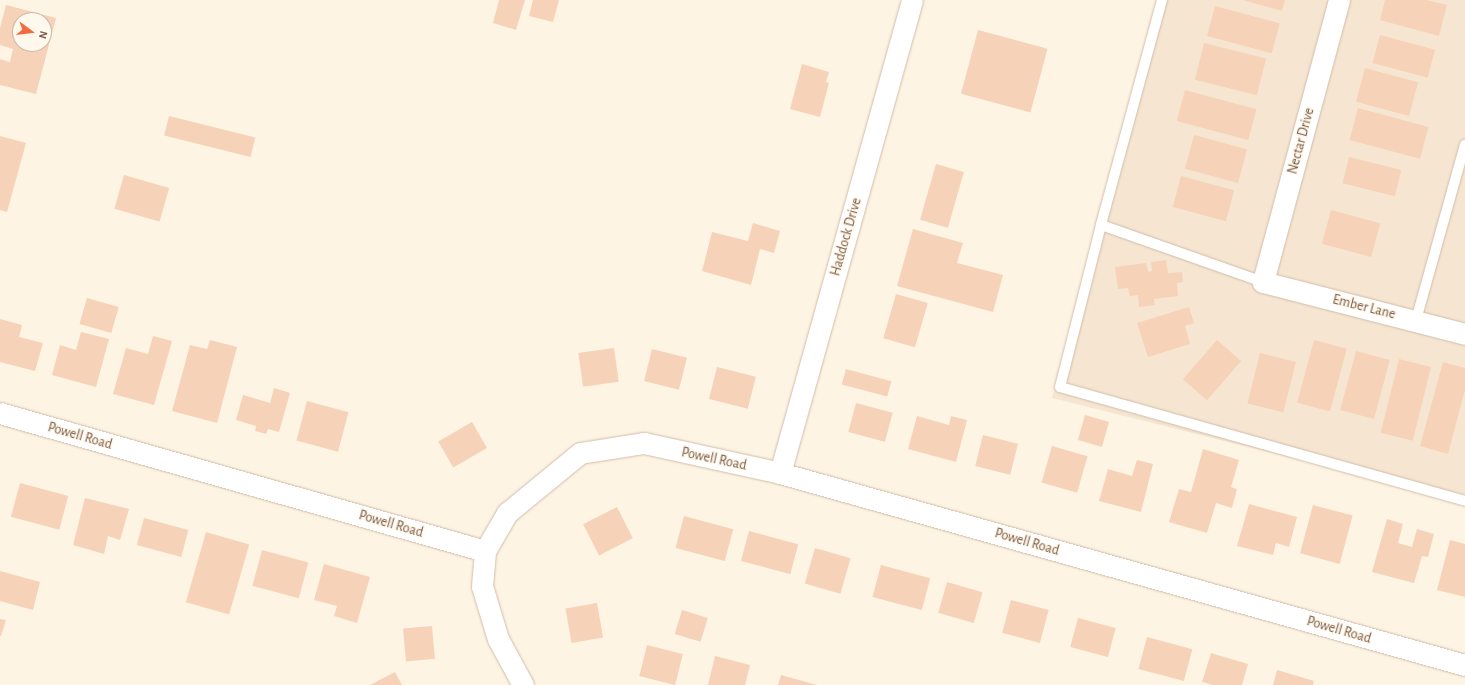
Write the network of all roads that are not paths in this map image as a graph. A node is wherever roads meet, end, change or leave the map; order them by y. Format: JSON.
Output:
{"nodes":[{"id":1,"x":912,"y":0,"type":"edge"},
{"id":2,"x":1162,"y":0,"type":"edge"},
{"id":3,"x":1339,"y":0,"type":"edge"},
{"id":4,"x":1465,"y":145,"type":"edge"},
{"id":5,"x":1101,"y":225,"type":"junction"},
{"id":6,"x":1263,"y":282,"type":"junction"},
{"id":7,"x":1416,"y":320,"type":"junction"},
{"id":8,"x":1465,"y":334,"type":"edge"},
{"id":9,"x":0,"y":414,"type":"edge"},
{"id":10,"x":780,"y":473,"type":"junction"},
{"id":11,"x":1465,"y":501,"type":"edge"},
{"id":12,"x":485,"y":551,"type":"junction"},
{"id":13,"x":1465,"y":665,"type":"edge"},
{"id":14,"x":523,"y":685,"type":"edge"}],
"edges":[{"from":1,"to":10,"type":"street","name":"Haddock Drive"},
{"from":2,"to":5,"type":"lane"},
{"from":3,"to":6,"type":"street","name":"Nectar Drive"},
{"from":4,"to":7,"type":"lane"},
{"from":5,"to":6,"type":"lane"},
{"from":5,"to":11,"type":"lane"},
{"from":6,"to":7,"type":"street","name":"Ember Lane"},
{"from":7,"to":8,"type":"street","name":"Ember Lane"},
{"from":9,"to":12,"type":"street","name":"Powell Road"},
{"from":10,"to":12,"type":"street","name":"Powell Road"},
{"from":10,"to":13,"type":"street","name":"Powell Road"},
{"from":12,"to":14,"type":"street"}]}
